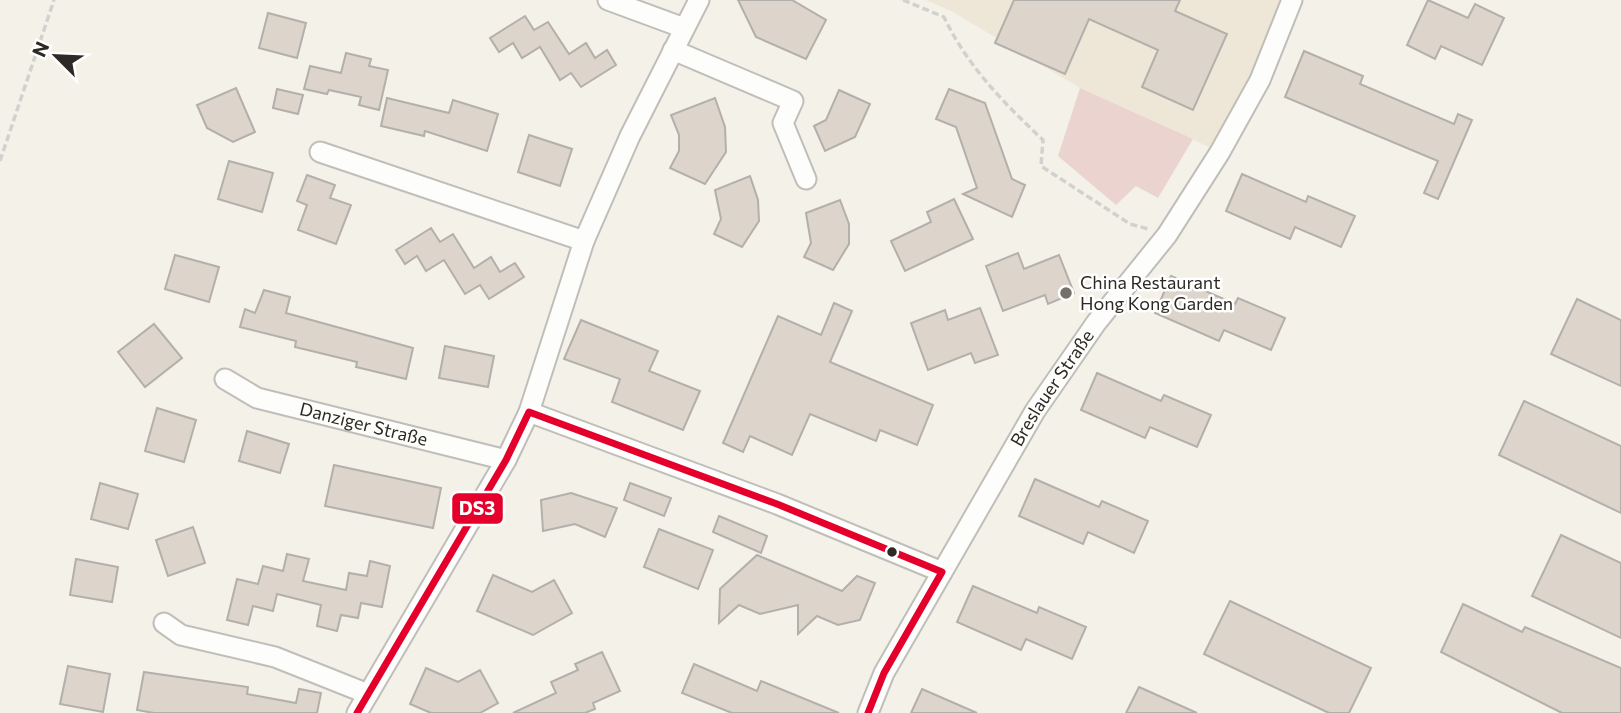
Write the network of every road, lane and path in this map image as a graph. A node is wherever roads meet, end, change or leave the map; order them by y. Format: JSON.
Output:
{"nodes":[{"id":1,"x":54,"y":0,"type":"edge"},
{"id":2,"x":608,"y":0,"type":"edge"},
{"id":3,"x":699,"y":0,"type":"edge"},
{"id":4,"x":903,"y":0,"type":"edge"},
{"id":5,"x":1293,"y":0,"type":"edge"},
{"id":6,"x":684,"y":28,"type":"junction"},
{"id":7,"x":673,"y":50,"type":"junction"},
{"id":8,"x":320,"y":152,"type":"dead end"},
{"id":9,"x":0,"y":161,"type":"edge"},
{"id":10,"x":806,"y":178,"type":"dead end"},
{"id":11,"x":1167,"y":234,"type":"junction"},
{"id":12,"x":584,"y":241,"type":"junction"},
{"id":13,"x":225,"y":379,"type":"dead end"},
{"id":14,"x":529,"y":412,"type":"junction"},
{"id":15,"x":506,"y":460,"type":"junction"},
{"id":16,"x":942,"y":572,"type":"junction"},
{"id":17,"x":164,"y":623,"type":"dead end"},
{"id":18,"x":368,"y":694,"type":"junction"},
{"id":19,"x":357,"y":713,"type":"edge"},
{"id":20,"x":868,"y":713,"type":"edge"}],
"edges":[{"from":1,"to":9,"type":"path"},
{"from":2,"to":6,"type":"street"},
{"from":3,"to":6,"type":"street"},
{"from":4,"to":11,"type":"path"},
{"from":5,"to":11,"type":"street","name":"Breslauer Straße"},
{"from":6,"to":7,"type":"street"},
{"from":7,"to":10,"type":"street"},
{"from":7,"to":12,"type":"street"},
{"from":8,"to":12,"type":"street"},
{"from":11,"to":16,"type":"street","name":"Breslauer Straße"},
{"from":12,"to":14,"type":"street"},
{"from":13,"to":15,"type":"street","name":"Danziger Straße"},
{"from":14,"to":15,"type":"street"},
{"from":14,"to":16,"type":"street"},
{"from":15,"to":18,"type":"street"},
{"from":16,"to":20,"type":"street","name":"Breslauer Straße"},
{"from":17,"to":18,"type":"street"},
{"from":18,"to":19,"type":"street"}]}
